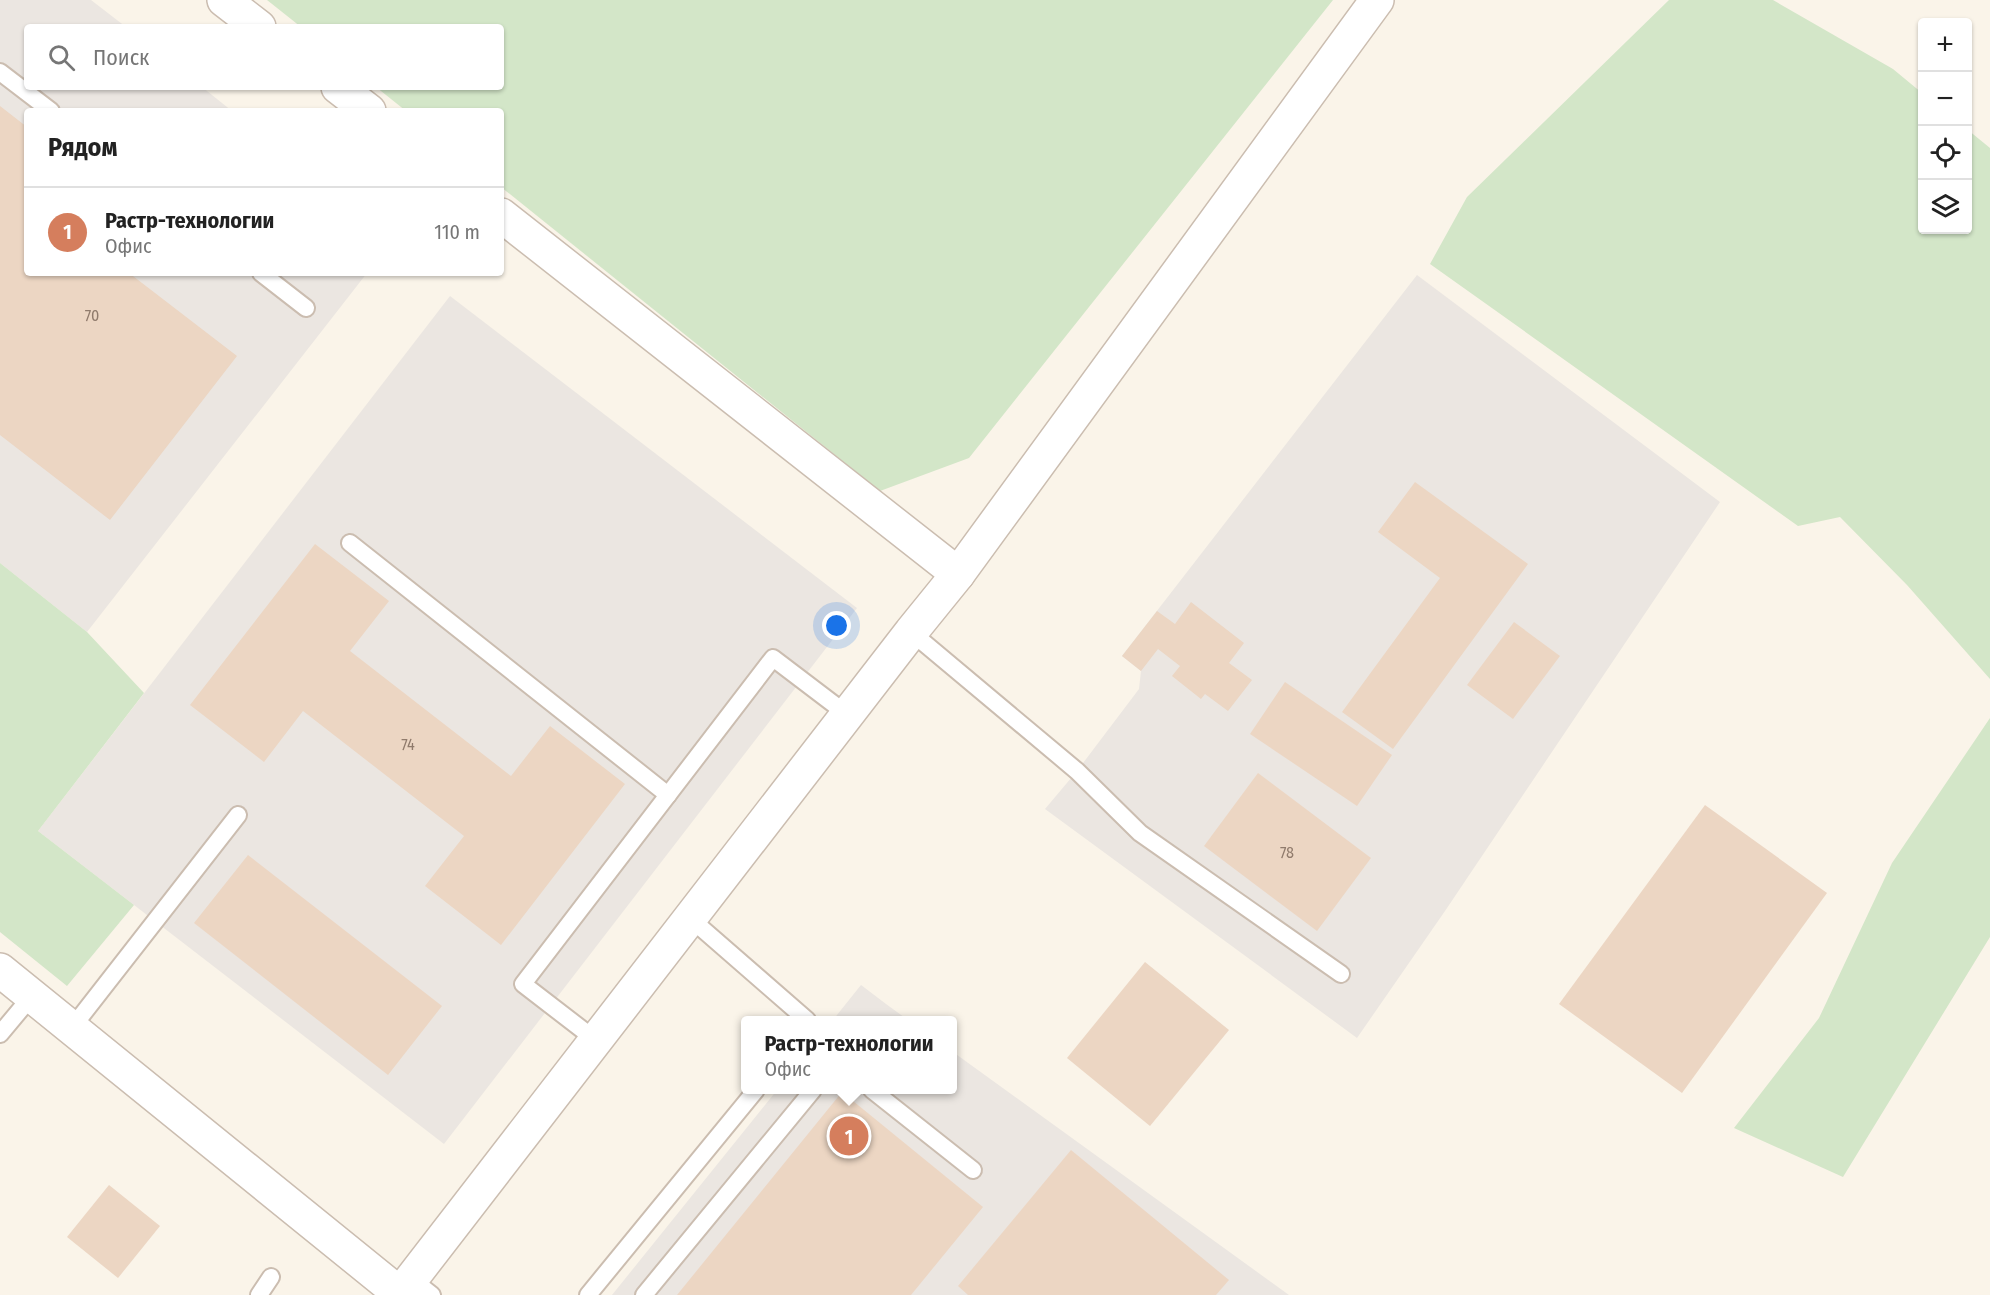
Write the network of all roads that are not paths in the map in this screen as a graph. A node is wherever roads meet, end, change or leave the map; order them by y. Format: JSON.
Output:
{"nodes":[{"id":1,"x":224,"y":0,"type":"edge"},
{"id":2,"x":1377,"y":0,"type":"edge"},
{"id":3,"x":255,"y":24,"type":"edge"},
{"id":4,"x":0,"y":72,"type":"edge"},
{"id":5,"x":342,"y":90,"type":"edge"},
{"id":6,"x":47,"y":108,"type":"edge"},
{"id":7,"x":365,"y":108,"type":"edge"},
{"id":8,"x":504,"y":217,"type":"edge"},
{"id":9,"x":265,"y":276,"type":"edge"},
{"id":10,"x":306,"y":308,"type":"dead end"},
{"id":11,"x":350,"y":543,"type":"dead end"},
{"id":12,"x":958,"y":574,"type":"junction"},
{"id":13,"x":911,"y":632,"type":"junction"},
{"id":14,"x":848,"y":715,"type":"junction"},
{"id":15,"x":668,"y":795,"type":"junction"},
{"id":16,"x":238,"y":815,"type":"dead end"},
{"id":17,"x":691,"y":919,"type":"junction"},
{"id":18,"x":0,"y":970,"type":"edge"},
{"id":19,"x":1341,"y":974,"type":"dead end"},
{"id":20,"x":32,"y":997,"type":"junction"},
{"id":21,"x":802,"y":1016,"type":"edge"},
{"id":22,"x":71,"y":1029,"type":"junction"},
{"id":23,"x":0,"y":1034,"type":"edge"},
{"id":24,"x":597,"y":1041,"type":"junction"},
{"id":25,"x":752,"y":1094,"type":"edge"},
{"id":26,"x":809,"y":1094,"type":"edge"},
{"id":27,"x":878,"y":1094,"type":"edge"},
{"id":28,"x":974,"y":1170,"type":"dead end"},
{"id":29,"x":271,"y":1277,"type":"dead end"},
{"id":30,"x":411,"y":1291,"type":"edge"},
{"id":31,"x":259,"y":1295,"type":"edge"},
{"id":32,"x":588,"y":1295,"type":"edge"},
{"id":33,"x":645,"y":1295,"type":"edge"}],
"edges":[{"from":1,"to":3,"type":"street"},
{"from":2,"to":12,"type":"street"},
{"from":4,"to":6,"type":"lane"},
{"from":5,"to":7,"type":"street"},
{"from":8,"to":12,"type":"street"},
{"from":9,"to":10,"type":"lane"},
{"from":11,"to":15,"type":"lane"},
{"from":12,"to":13,"type":"street"},
{"from":13,"to":14,"type":"street"},
{"from":13,"to":19,"type":"lane"},
{"from":14,"to":15,"type":"lane"},
{"from":14,"to":17,"type":"street"},
{"from":15,"to":24,"type":"lane"},
{"from":16,"to":22,"type":"lane"},
{"from":17,"to":21,"type":"lane"},
{"from":17,"to":24,"type":"street"},
{"from":18,"to":20,"type":"street"},
{"from":20,"to":22,"type":"street"},
{"from":20,"to":23,"type":"lane"},
{"from":22,"to":30,"type":"street"},
{"from":24,"to":30,"type":"street"},
{"from":25,"to":32,"type":"lane"},
{"from":26,"to":33,"type":"lane"},
{"from":27,"to":28,"type":"lane"},
{"from":29,"to":31,"type":"lane"}]}
